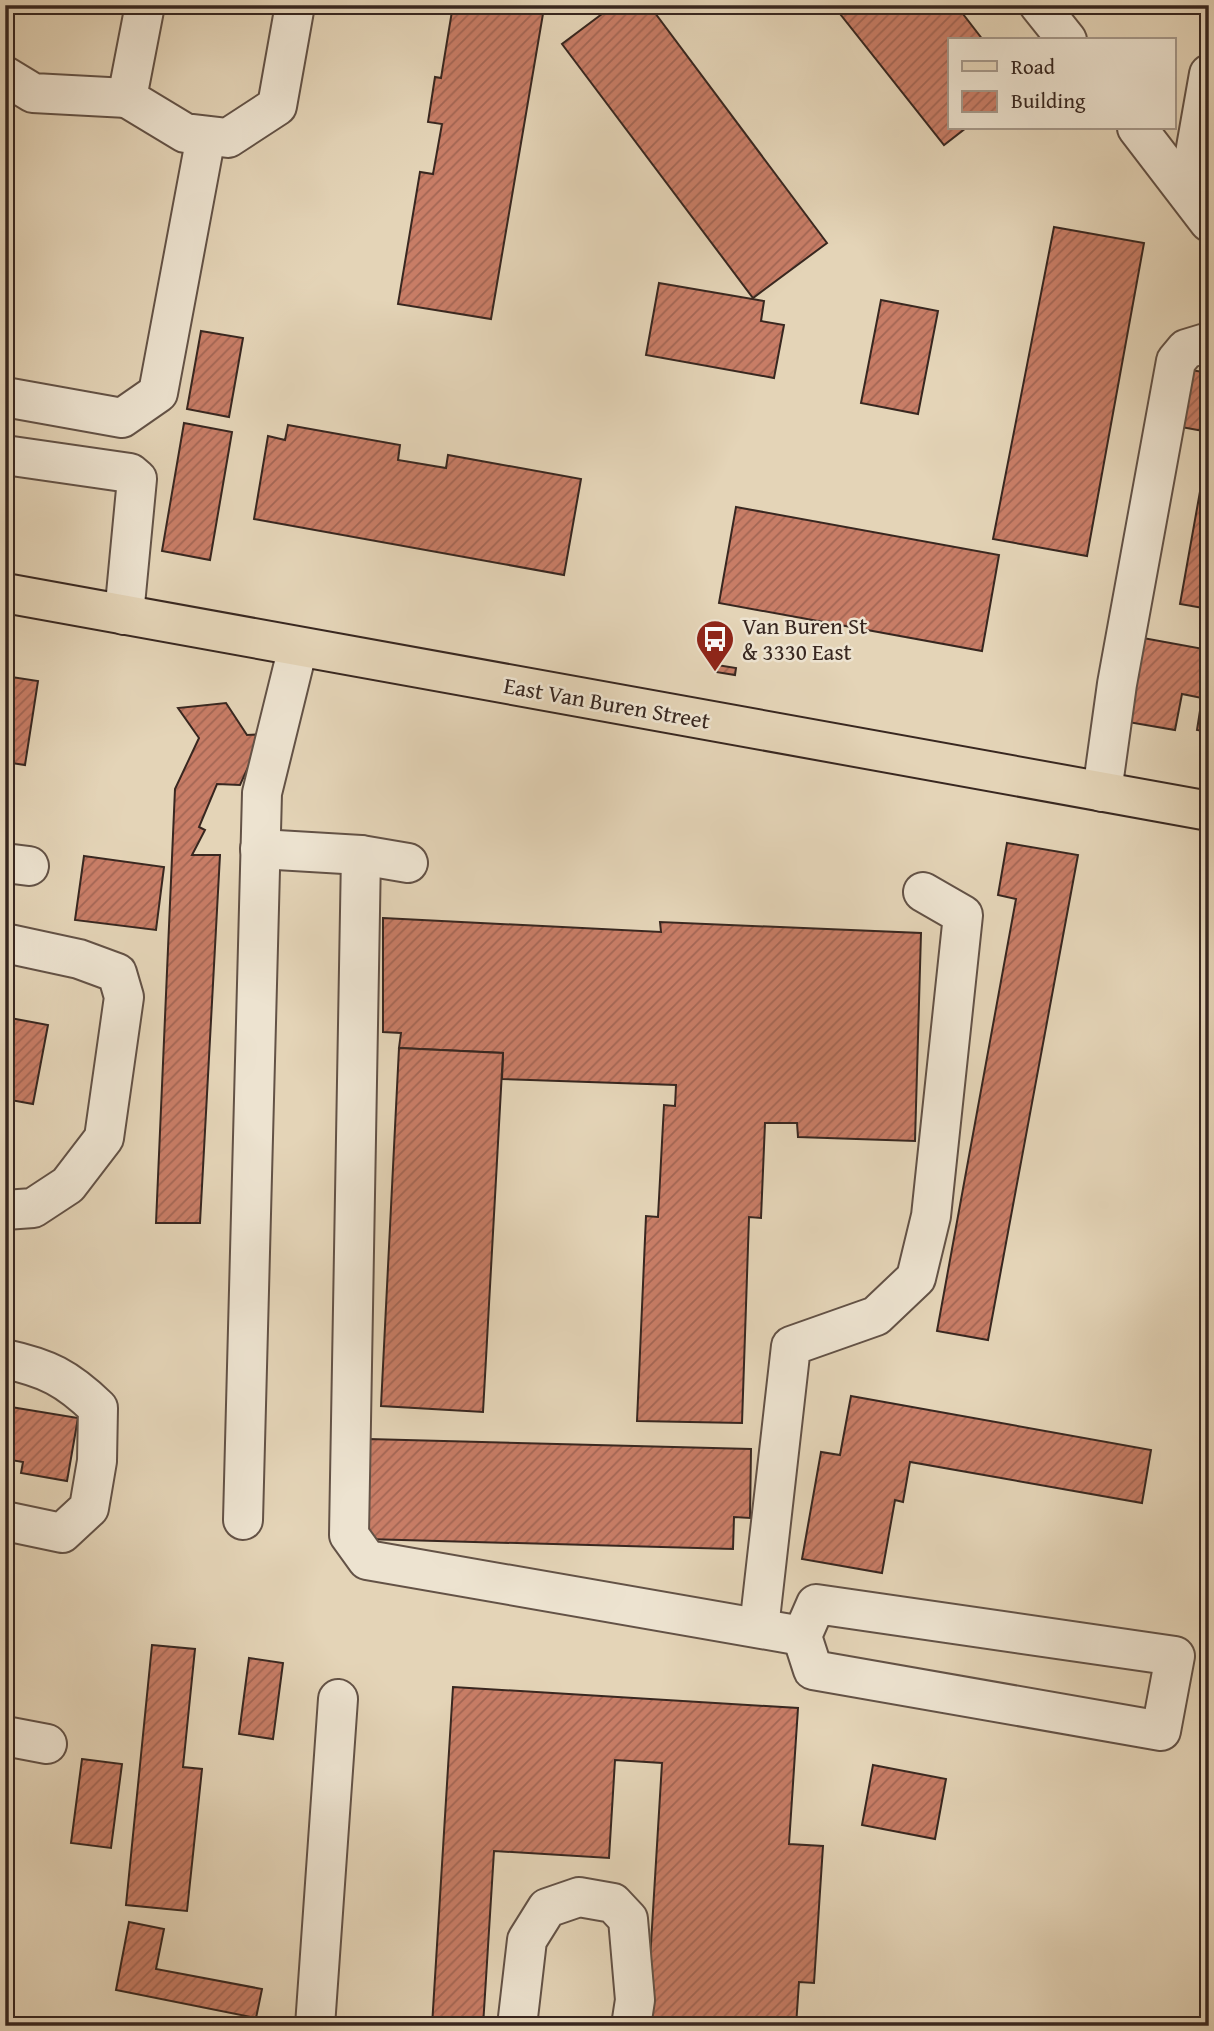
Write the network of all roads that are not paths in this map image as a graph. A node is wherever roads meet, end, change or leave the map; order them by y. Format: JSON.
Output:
{"nodes":[{"id":1,"x":145,"y":5,"type":"edge"},
{"id":2,"x":295,"y":5,"type":"edge"},
{"id":3,"x":1039,"y":5,"type":"edge"},
{"id":4,"x":1065,"y":38,"type":"edge"},
{"id":5,"x":1209,"y":74,"type":"edge"},
{"id":6,"x":5,"y":76,"type":"edge"},
{"id":7,"x":127,"y":98,"type":"junction"},
{"id":8,"x":1139,"y":130,"type":"edge"},
{"id":9,"x":206,"y":135,"type":"junction"},
{"id":10,"x":1199,"y":207,"type":"edge"},
{"id":11,"x":1209,"y":342,"type":"edge"},
{"id":12,"x":5,"y":397,"type":"edge"},
{"id":13,"x":5,"y":455,"type":"edge"},
{"id":14,"x":5,"y":593,"type":"edge"},
{"id":15,"x":124,"y":615,"type":"junction"},
{"id":16,"x":298,"y":647,"type":"junction"},
{"id":17,"x":1102,"y":792,"type":"junction"},
{"id":18,"x":1209,"y":811,"type":"edge"},
{"id":19,"x":260,"y":849,"type":"junction"},
{"id":20,"x":361,"y":855,"type":"junction"},
{"id":21,"x":408,"y":863,"type":"dead end"},
{"id":22,"x":923,"y":892,"type":"dead end"},
{"id":23,"x":5,"y":943,"type":"edge"},
{"id":24,"x":5,"y":1210,"type":"edge"},
{"id":25,"x":5,"y":1359,"type":"edge"},
{"id":26,"x":243,"y":1520,"type":"dead end"},
{"id":27,"x":5,"y":1521,"type":"edge"},
{"id":28,"x":759,"y":1628,"type":"junction"},
{"id":29,"x":802,"y":1636,"type":"junction"},
{"id":30,"x":338,"y":1699,"type":"dead end"},
{"id":31,"x":5,"y":1736,"type":"edge"},
{"id":32,"x":47,"y":1744,"type":"dead end"},
{"id":33,"x":315,"y":2026,"type":"edge"},
{"id":34,"x":517,"y":2026,"type":"edge"},
{"id":35,"x":631,"y":2026,"type":"edge"}],
"edges":[{"from":1,"to":7,"type":"street"},
{"from":2,"to":9,"type":"street"},
{"from":3,"to":4,"type":"street"},
{"from":5,"to":10,"type":"street"},
{"from":6,"to":7,"type":"street"},
{"from":7,"to":9,"type":"street"},
{"from":8,"to":10,"type":"street"},
{"from":9,"to":12,"type":"street"},
{"from":11,"to":17,"type":"street"},
{"from":13,"to":15,"type":"street"},
{"from":14,"to":15,"type":"main road","name":"East Van Buren Street"},
{"from":15,"to":16,"type":"main road","name":"East Van Buren Street"},
{"from":16,"to":17,"type":"main road","name":"East Van Buren Street"},
{"from":16,"to":19,"type":"street"},
{"from":17,"to":18,"type":"main road","name":"East Van Buren Street"},
{"from":19,"to":20,"type":"street"},
{"from":19,"to":26,"type":"street"},
{"from":20,"to":21,"type":"street"},
{"from":20,"to":28,"type":"street"},
{"from":22,"to":28,"type":"street"},
{"from":23,"to":24,"type":"street"},
{"from":25,"to":27,"type":"street"},
{"from":28,"to":29,"type":"street"},
{"from":29,"to":29,"type":"street"},
{"from":30,"to":33,"type":"street"},
{"from":31,"to":32,"type":"street"},
{"from":34,"to":35,"type":"street"}]}
